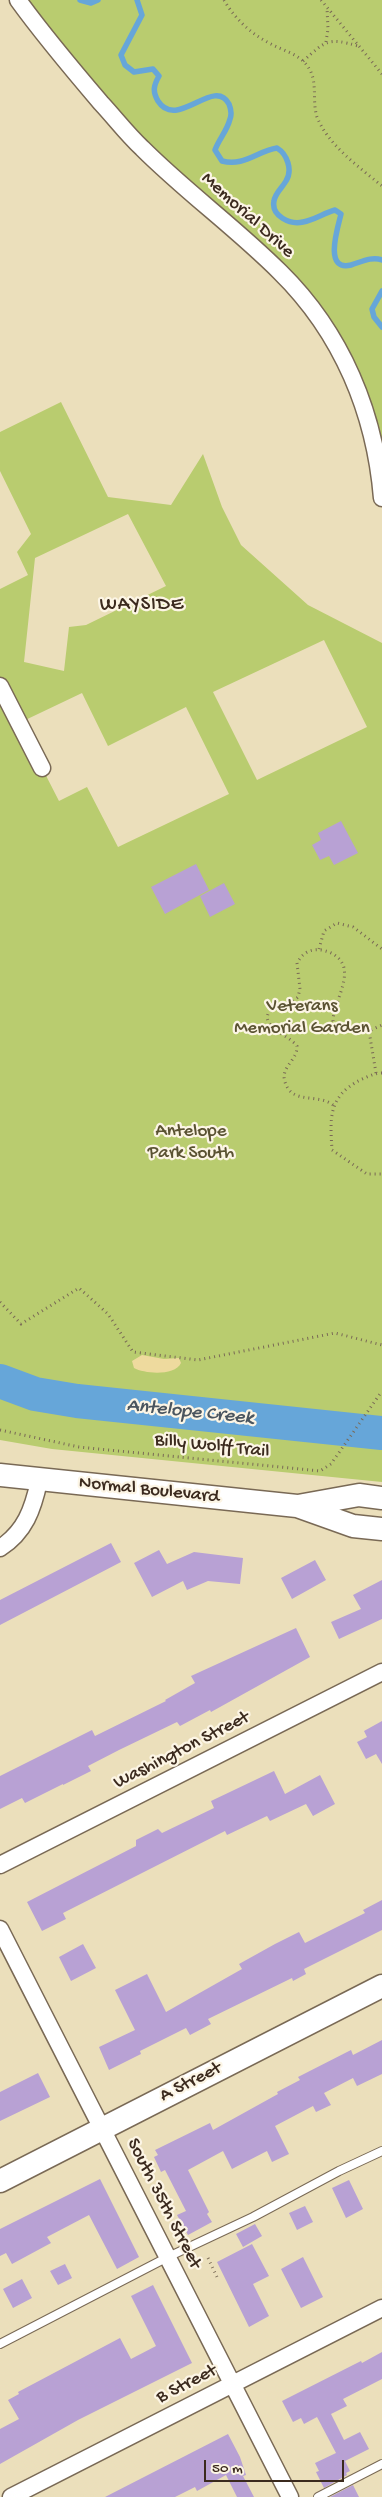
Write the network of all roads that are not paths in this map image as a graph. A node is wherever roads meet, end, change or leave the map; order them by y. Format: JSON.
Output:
{"nodes":[{"id":1,"x":18,"y":0,"type":"edge"},
{"id":2,"x":382,"y":498,"type":"edge"},
{"id":3,"x":0,"y":686,"type":"edge"},
{"id":4,"x":42,"y":768,"type":"dead end"},
{"id":5,"x":0,"y":1475,"type":"edge"},
{"id":6,"x":39,"y":1481,"type":"junction"},
{"id":7,"x":382,"y":1498,"type":"edge"},
{"id":8,"x":297,"y":1506,"type":"junction"},
{"id":9,"x":382,"y":1529,"type":"edge"},
{"id":10,"x":0,"y":1548,"type":"edge"},
{"id":11,"x":382,"y":1672,"type":"edge"},
{"id":12,"x":0,"y":1865,"type":"edge"},
{"id":13,"x":0,"y":1929,"type":"edge"},
{"id":14,"x":382,"y":1986,"type":"edge"},
{"id":15,"x":102,"y":2129,"type":"junction"},
{"id":16,"x":382,"y":2151,"type":"edge"},
{"id":17,"x":0,"y":2181,"type":"edge"},
{"id":18,"x":168,"y":2258,"type":"junction"},
{"id":19,"x":382,"y":2308,"type":"edge"},
{"id":20,"x":0,"y":2344,"type":"edge"},
{"id":21,"x":233,"y":2384,"type":"junction"},
{"id":22,"x":382,"y":2464,"type":"edge"},
{"id":23,"x":11,"y":2497,"type":"edge"},
{"id":24,"x":290,"y":2497,"type":"edge"},
{"id":25,"x":318,"y":2497,"type":"edge"}],
"edges":[{"from":1,"to":2,"type":"street","name":"Memorial Drive"},
{"from":3,"to":4,"type":"street"},
{"from":5,"to":6,"type":"main road","name":"Normal Boulevard"},
{"from":6,"to":8,"type":"main road","name":"Normal Boulevard"},
{"from":6,"to":10,"type":"street"},
{"from":7,"to":8,"type":"main road","name":"Normal Boulevard"},
{"from":8,"to":9,"type":"main road","name":"Normal Boulevard"},
{"from":11,"to":12,"type":"street","name":"Washington Street"},
{"from":13,"to":15,"type":"street","name":"South 35th Street"},
{"from":14,"to":15,"type":"main road","name":"A Street"},
{"from":15,"to":17,"type":"main road","name":"A Street"},
{"from":15,"to":18,"type":"street","name":"South 35th Street"},
{"from":16,"to":18,"type":"lane"},
{"from":18,"to":20,"type":"lane"},
{"from":18,"to":21,"type":"street","name":"South 35th Street"},
{"from":19,"to":21,"type":"street","name":"B Street"},
{"from":21,"to":23,"type":"street","name":"B Street"},
{"from":21,"to":24,"type":"street","name":"South 35th Street"},
{"from":22,"to":25,"type":"lane"}]}
